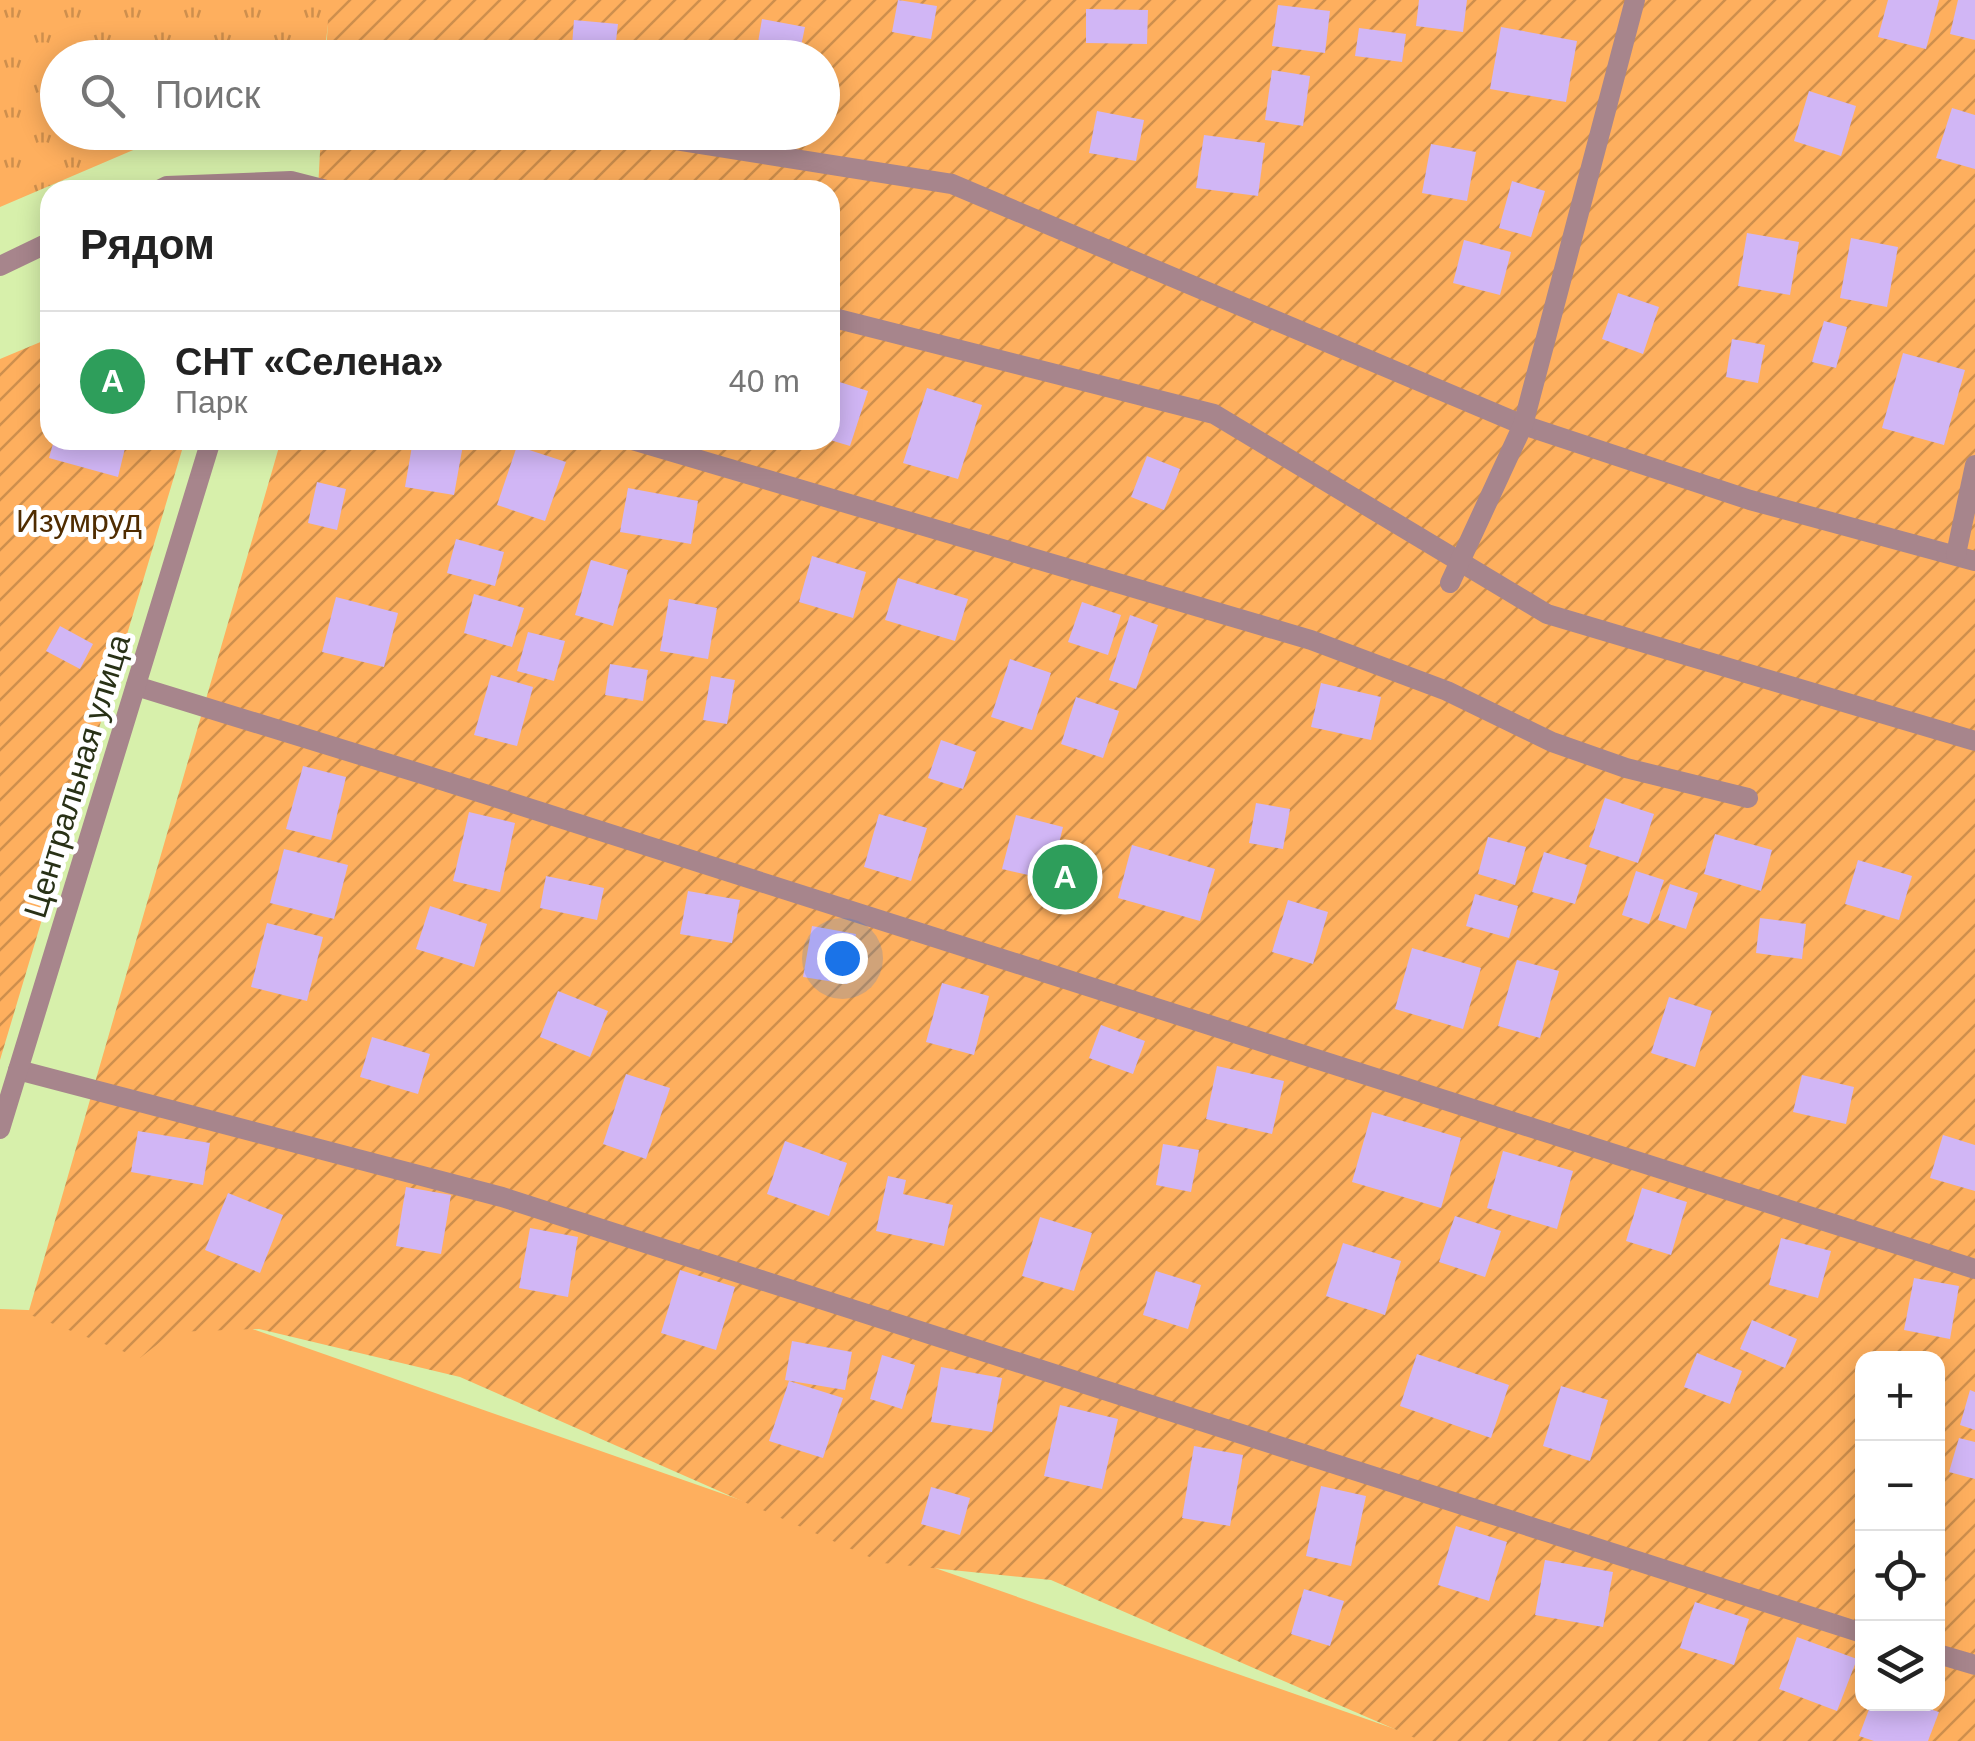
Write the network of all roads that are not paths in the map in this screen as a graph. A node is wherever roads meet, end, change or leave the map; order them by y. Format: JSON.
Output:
{"nodes":[{"id":1,"x":1634,"y":0,"type":"edge"},
{"id":2,"x":738,"y":150,"type":"edge"},
{"id":3,"x":40,"y":247,"type":"edge"},
{"id":4,"x":0,"y":266,"type":"edge"},
{"id":5,"x":840,"y":320,"type":"edge"},
{"id":6,"x":1522,"y":425,"type":"junction"},
{"id":7,"x":209,"y":450,"type":"edge"},
{"id":8,"x":666,"y":450,"type":"edge"},
{"id":9,"x":1975,"y":465,"type":"edge"},
{"id":10,"x":1965,"y":558,"type":"edge"},
{"id":11,"x":1462,"y":562,"type":"junction"},
{"id":12,"x":1450,"y":584,"type":"dead end"},
{"id":13,"x":136,"y":686,"type":"junction"},
{"id":14,"x":1975,"y":741,"type":"edge"},
{"id":15,"x":1748,"y":798,"type":"dead end"},
{"id":16,"x":18,"y":1070,"type":"junction"},
{"id":17,"x":0,"y":1129,"type":"edge"},
{"id":18,"x":1975,"y":1269,"type":"edge"},
{"id":19,"x":1855,"y":1631,"type":"edge"},
{"id":20,"x":1945,"y":1656,"type":"edge"},
{"id":21,"x":1975,"y":1665,"type":"edge"}],
"edges":[{"from":1,"to":6,"type":"street"},
{"from":2,"to":6,"type":"street"},
{"from":3,"to":4,"type":"street"},
{"from":5,"to":11,"type":"street"},
{"from":6,"to":10,"type":"street"},
{"from":6,"to":11,"type":"street"},
{"from":7,"to":13,"type":"street","name":"Центральная улица"},
{"from":8,"to":15,"type":"street"},
{"from":9,"to":10,"type":"street"},
{"from":11,"to":12,"type":"street"},
{"from":11,"to":14,"type":"street"},
{"from":13,"to":16,"type":"street","name":"Центральная улица"},
{"from":13,"to":18,"type":"street"},
{"from":16,"to":17,"type":"street","name":"Центральная улица"},
{"from":16,"to":19,"type":"street"},
{"from":20,"to":21,"type":"street"}]}
